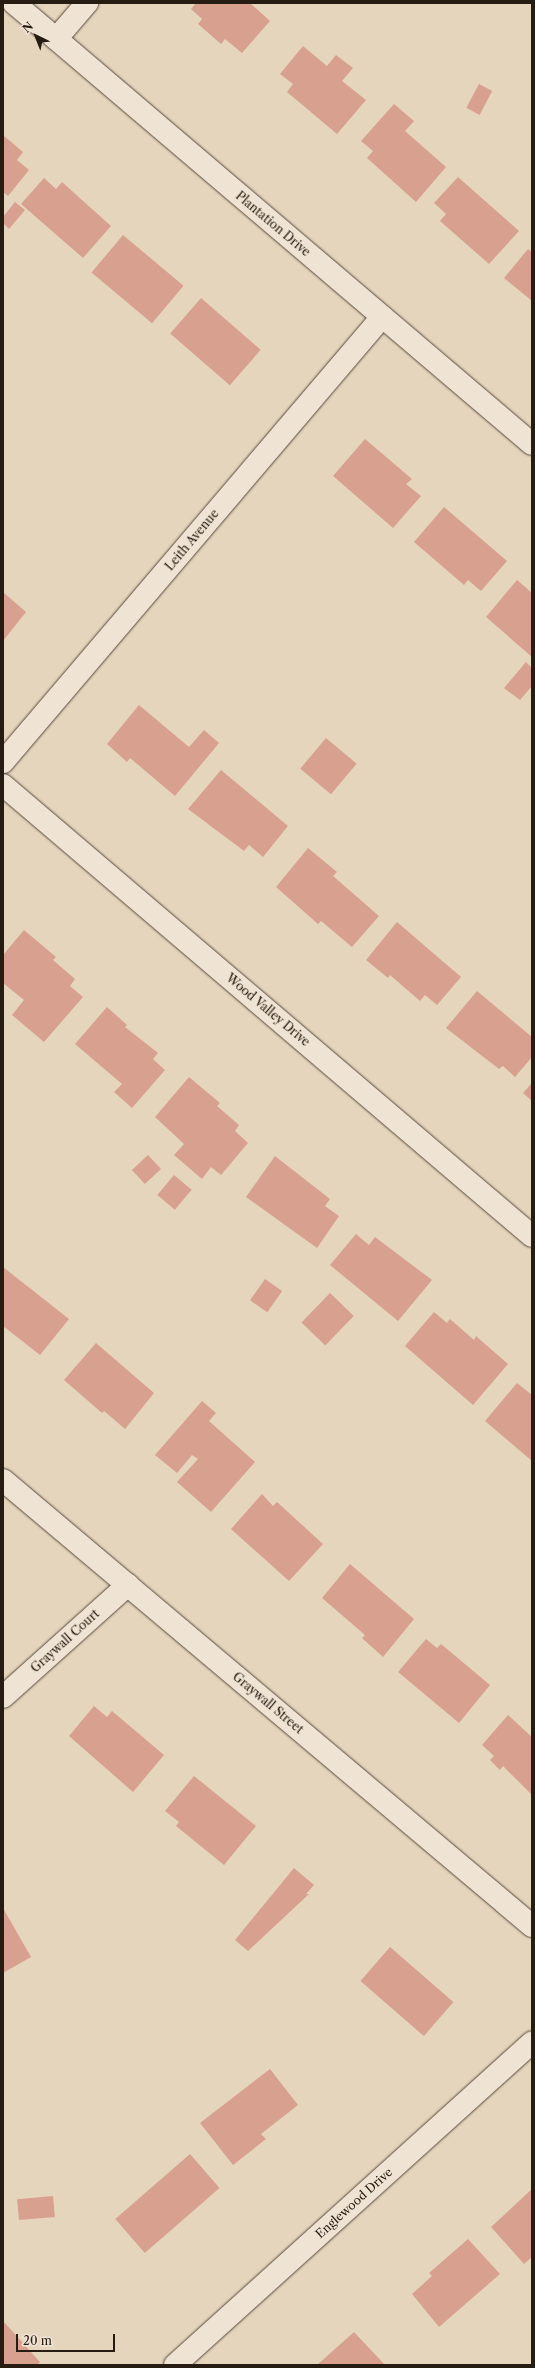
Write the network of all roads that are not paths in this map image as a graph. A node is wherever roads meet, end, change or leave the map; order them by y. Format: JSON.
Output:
{"nodes":[{"id":1,"x":14,"y":3,"type":"edge"},
{"id":2,"x":87,"y":3,"type":"edge"},
{"id":3,"x":56,"y":39,"type":"junction"},
{"id":4,"x":382,"y":317,"type":"junction"},
{"id":5,"x":532,"y":444,"type":"edge"},
{"id":6,"x":3,"y":762,"type":"edge"},
{"id":7,"x":3,"y":785,"type":"edge"},
{"id":8,"x":532,"y":1236,"type":"edge"},
{"id":9,"x":3,"y":1480,"type":"edge"},
{"id":10,"x":128,"y":1585,"type":"junction"},
{"id":11,"x":3,"y":1697,"type":"edge"},
{"id":12,"x":532,"y":1926,"type":"edge"},
{"id":13,"x":532,"y":2042,"type":"edge"},
{"id":14,"x":175,"y":2365,"type":"edge"}],
"edges":[{"from":1,"to":3,"type":"street","name":"Plantation Drive"},
{"from":2,"to":3,"type":"street"},
{"from":3,"to":4,"type":"street","name":"Plantation Drive"},
{"from":4,"to":5,"type":"street","name":"Plantation Drive"},
{"from":4,"to":6,"type":"street","name":"Leith Avenue"},
{"from":7,"to":8,"type":"street","name":"Wood Valley Drive"},
{"from":9,"to":10,"type":"street","name":"Graywall Street"},
{"from":10,"to":11,"type":"street","name":"Graywall Court"},
{"from":10,"to":12,"type":"street","name":"Graywall Street"},
{"from":13,"to":14,"type":"street","name":"Englewood Drive"}]}
